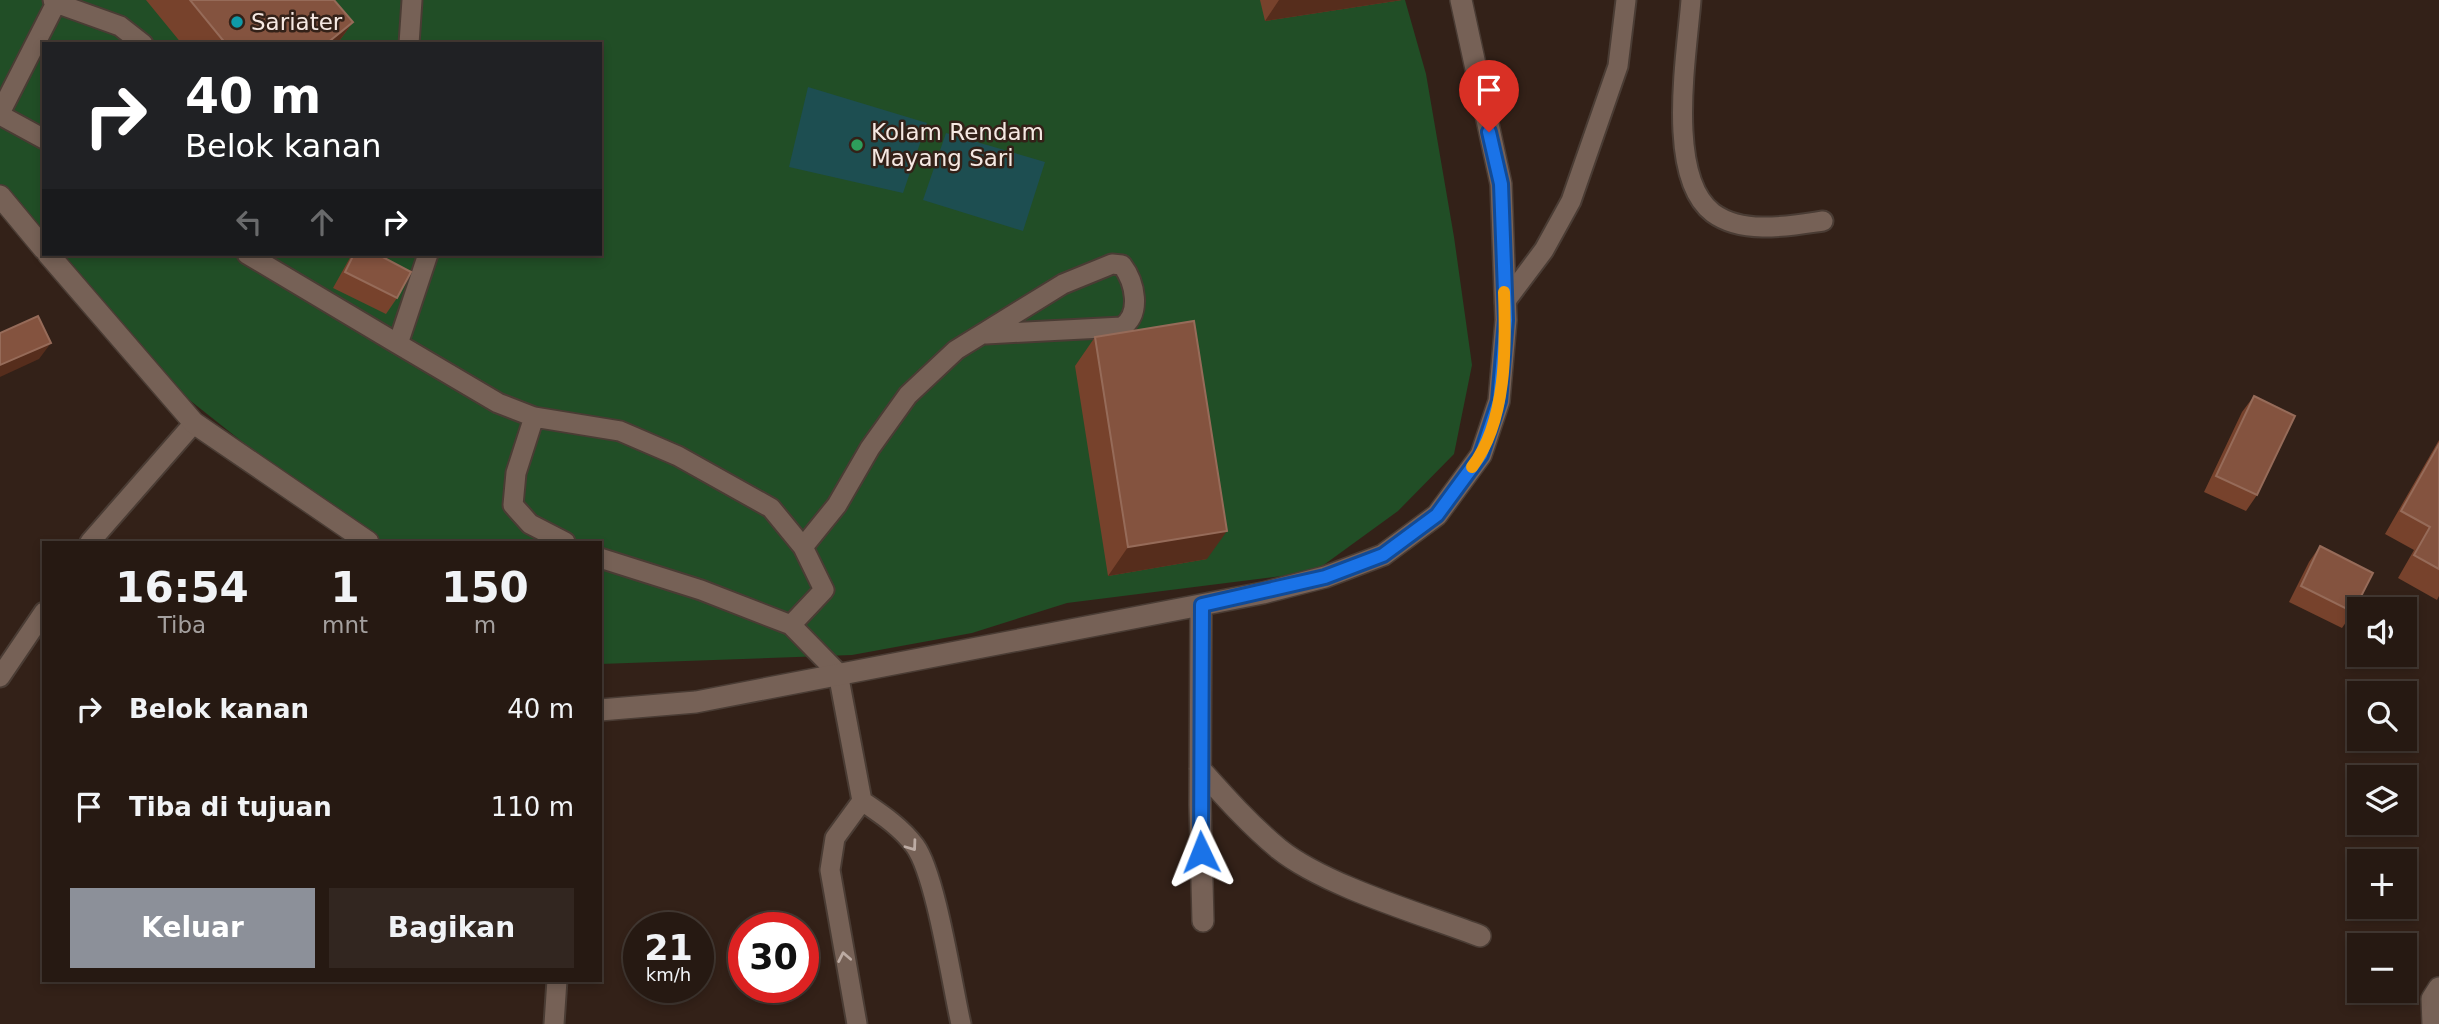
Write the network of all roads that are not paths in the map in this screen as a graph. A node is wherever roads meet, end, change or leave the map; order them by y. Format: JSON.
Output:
{"nodes":[{"id":1,"x":412,"y":0,"type":"edge"},
{"id":2,"x":1461,"y":0,"type":"edge"},
{"id":3,"x":1626,"y":0,"type":"edge"},
{"id":4,"x":1690,"y":0,"type":"edge"},
{"id":5,"x":55,"y":2,"type":"edge"},
{"id":6,"x":141,"y":42,"type":"edge"},
{"id":7,"x":410,"y":42,"type":"edge"},
{"id":8,"x":0,"y":114,"type":"edge"},
{"id":9,"x":42,"y":138,"type":"edge"},
{"id":10,"x":0,"y":196,"type":"edge"},
{"id":11,"x":1823,"y":222,"type":"dead end"},
{"id":12,"x":42,"y":247,"type":"edge"},
{"id":13,"x":50,"y":256,"type":"edge"},
{"id":14,"x":250,"y":256,"type":"edge"},
{"id":15,"x":427,"y":256,"type":"edge"},
{"id":16,"x":1505,"y":302,"type":"junction"},
{"id":17,"x":986,"y":334,"type":"junction"},
{"id":18,"x":398,"y":344,"type":"junction"},
{"id":19,"x":534,"y":417,"type":"junction"},
{"id":20,"x":194,"y":423,"type":"junction"},
{"id":21,"x":91,"y":541,"type":"edge"},
{"id":22,"x":367,"y":541,"type":"edge"},
{"id":23,"x":563,"y":541,"type":"edge"},
{"id":24,"x":803,"y":547,"type":"junction"},
{"id":25,"x":602,"y":559,"type":"edge"},
{"id":26,"x":1202,"y":605,"type":"junction"},
{"id":27,"x":42,"y":615,"type":"edge"},
{"id":28,"x":791,"y":625,"type":"junction"},
{"id":29,"x":838,"y":673,"type":"junction"},
{"id":30,"x":0,"y":677,"type":"edge"},
{"id":31,"x":602,"y":710,"type":"edge"},
{"id":32,"x":1200,"y":769,"type":"junction"},
{"id":33,"x":862,"y":801,"type":"junction"},
{"id":34,"x":1203,"y":921,"type":"dead end"},
{"id":35,"x":1480,"y":936,"type":"dead end"},
{"id":36,"x":557,"y":982,"type":"edge"},
{"id":37,"x":2439,"y":988,"type":"edge"},
{"id":38,"x":554,"y":1024,"type":"edge"},
{"id":39,"x":857,"y":1024,"type":"edge"},
{"id":40,"x":961,"y":1024,"type":"edge"},
{"id":41,"x":2433,"y":1024,"type":"edge"}],
"edges":[{"from":1,"to":7,"type":"lane"},
{"from":2,"to":16,"type":"street"},
{"from":3,"to":16,"type":"lane"},
{"from":4,"to":11,"type":"lane"},
{"from":5,"to":6,"type":"lane"},
{"from":5,"to":8,"type":"lane"},
{"from":8,"to":9,"type":"lane"},
{"from":10,"to":12,"type":"street"},
{"from":13,"to":20,"type":"street"},
{"from":14,"to":18,"type":"lane"},
{"from":15,"to":18,"type":"lane"},
{"from":16,"to":26,"type":"street"},
{"from":17,"to":17,"type":"lane"},
{"from":17,"to":24,"type":"lane"},
{"from":18,"to":19,"type":"lane"},
{"from":19,"to":23,"type":"lane"},
{"from":19,"to":24,"type":"lane"},
{"from":20,"to":21,"type":"lane"},
{"from":20,"to":22,"type":"street"},
{"from":24,"to":28,"type":"lane"},
{"from":25,"to":28,"type":"lane"},
{"from":26,"to":29,"type":"street"},
{"from":26,"to":32,"type":"street"},
{"from":27,"to":30,"type":"lane"},
{"from":28,"to":29,"type":"lane"},
{"from":29,"to":31,"type":"street"},
{"from":29,"to":33,"type":"lane"},
{"from":32,"to":34,"type":"street"},
{"from":32,"to":35,"type":"street"},
{"from":39,"to":33,"type":"lane","one_way":true},
{"from":33,"to":40,"type":"lane","one_way":true},
{"from":36,"to":38,"type":"lane"},
{"from":37,"to":41,"type":"street"}]}
